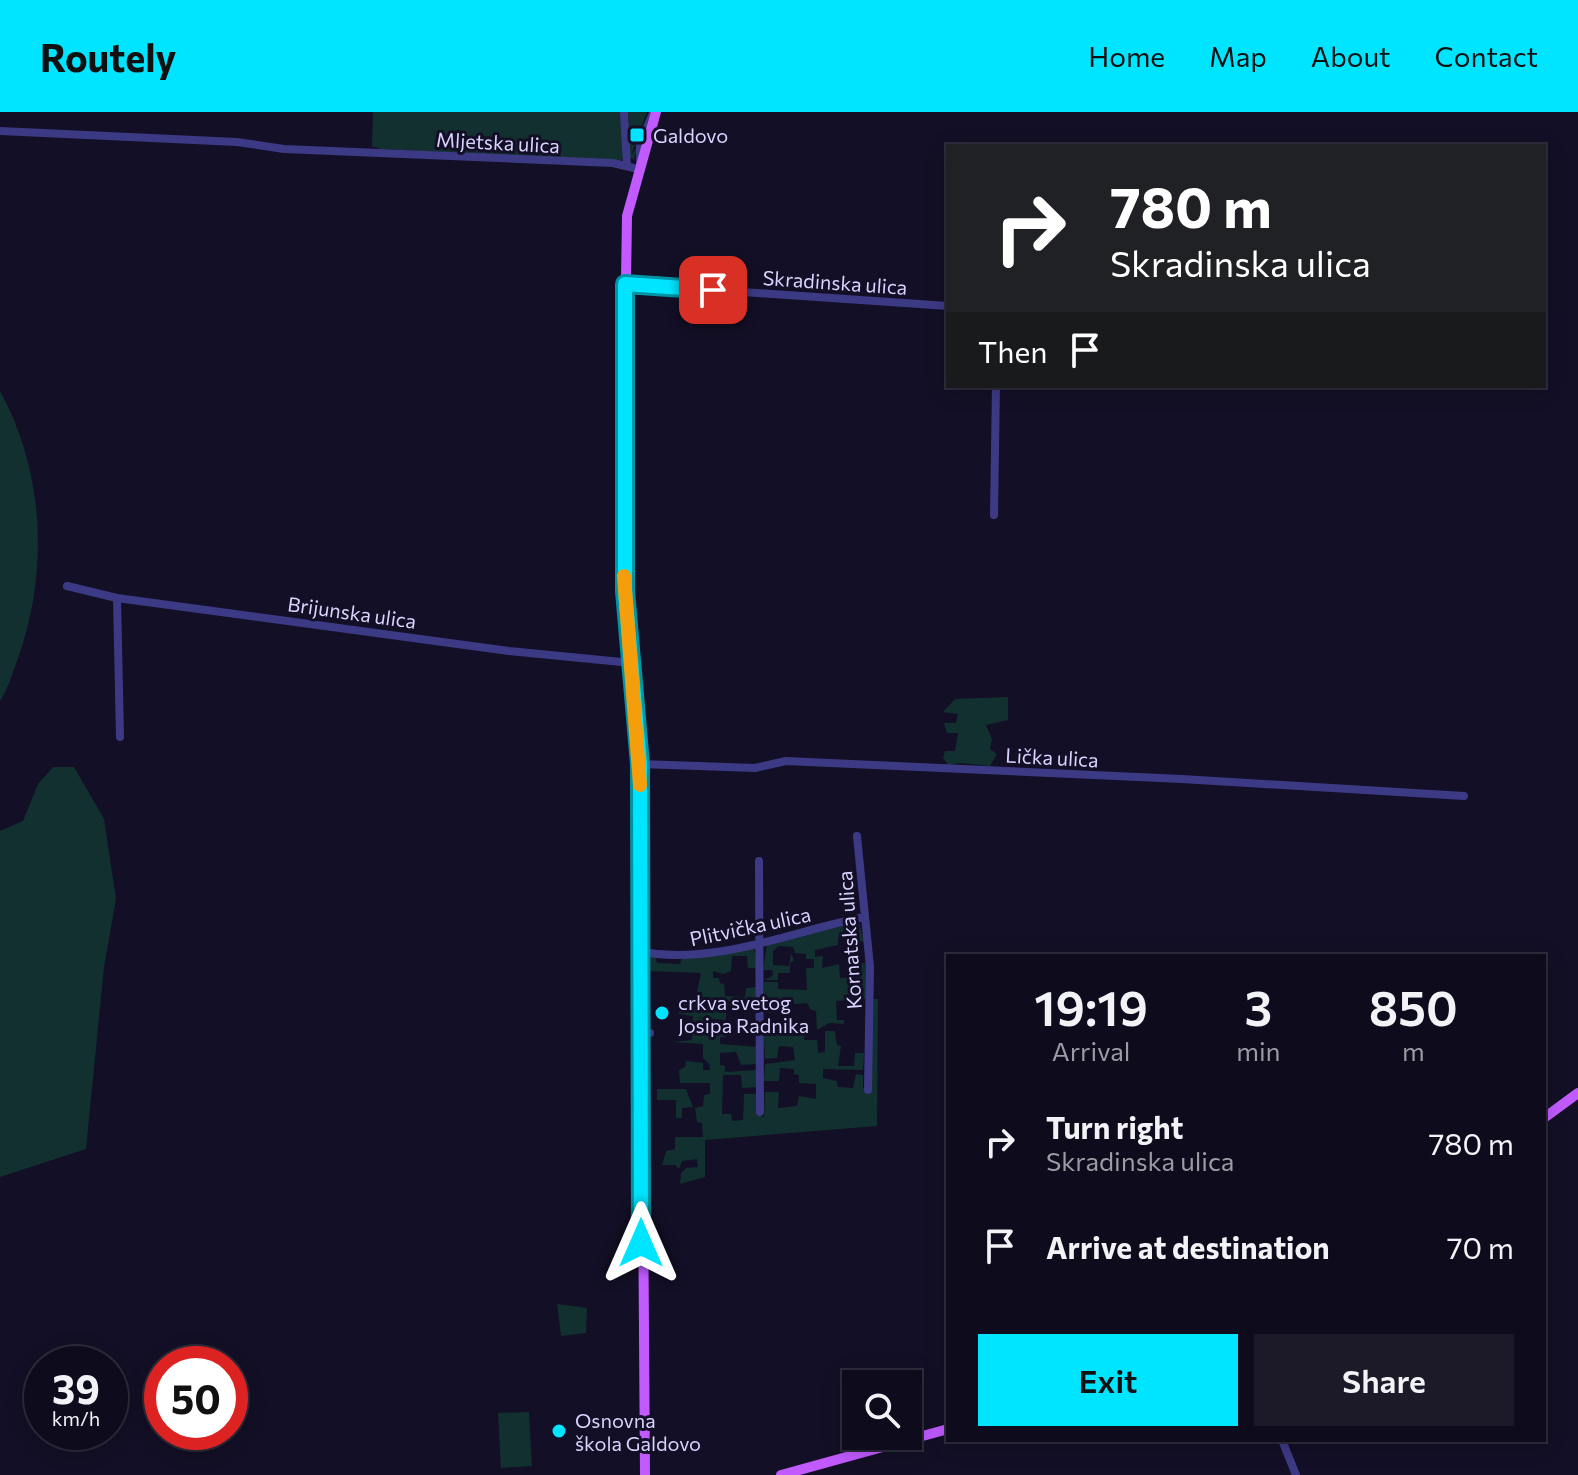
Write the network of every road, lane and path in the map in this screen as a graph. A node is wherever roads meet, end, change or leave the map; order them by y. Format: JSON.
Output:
{"nodes":[{"id":1,"x":624,"y":112,"type":"edge"},
{"id":2,"x":655,"y":112,"type":"edge"},
{"id":3,"x":0,"y":131,"type":"edge"},
{"id":4,"x":627,"y":165,"type":"junction"},
{"id":5,"x":639,"y":166,"type":"junction"},
{"id":6,"x":625,"y":284,"type":"junction"},
{"id":7,"x":946,"y":306,"type":"edge"},
{"id":8,"x":996,"y":388,"type":"edge"},
{"id":9,"x":994,"y":515,"type":"dead end"},
{"id":10,"x":67,"y":586,"type":"dead end"},
{"id":11,"x":117,"y":598,"type":"junction"},
{"id":12,"x":632,"y":663,"type":"junction"},
{"id":13,"x":120,"y":737,"type":"dead end"},
{"id":14,"x":640,"y":764,"type":"junction"},
{"id":15,"x":1464,"y":796,"type":"dead end"},
{"id":16,"x":857,"y":836,"type":"dead end"},
{"id":17,"x":759,"y":861,"type":"dead end"},
{"id":18,"x":864,"y":917,"type":"junction"},
{"id":19,"x":759,"y":941,"type":"junction"},
{"id":20,"x":641,"y":952,"type":"junction"},
{"id":21,"x":868,"y":1090,"type":"dead end"},
{"id":22,"x":1578,"y":1093,"type":"edge"},
{"id":23,"x":760,"y":1112,"type":"dead end"},
{"id":24,"x":1546,"y":1117,"type":"edge"},
{"id":25,"x":946,"y":1430,"type":"edge"},
{"id":26,"x":1283,"y":1442,"type":"edge"},
{"id":27,"x":645,"y":1475,"type":"edge"},
{"id":28,"x":781,"y":1475,"type":"edge"},
{"id":29,"x":1296,"y":1475,"type":"edge"}],
"edges":[{"from":1,"to":4,"type":"street"},
{"from":2,"to":5,"type":"main road"},
{"from":3,"to":4,"type":"street","name":"Mljetska ulica"},
{"from":4,"to":5,"type":"street","name":"Mljetska ulica"},
{"from":5,"to":6,"type":"main road"},
{"from":6,"to":7,"type":"street","name":"Skradinska ulica"},
{"from":6,"to":12,"type":"main road"},
{"from":8,"to":9,"type":"street"},
{"from":10,"to":11,"type":"street","name":"Brijunska ulica"},
{"from":11,"to":12,"type":"street","name":"Brijunska ulica"},
{"from":11,"to":13,"type":"street"},
{"from":12,"to":14,"type":"main road"},
{"from":14,"to":15,"type":"street","name":"Lička ulica"},
{"from":14,"to":20,"type":"main road"},
{"from":16,"to":18,"type":"street","name":"Kornatska ulica"},
{"from":17,"to":19,"type":"street"},
{"from":18,"to":19,"type":"street","name":"Plitvička ulica"},
{"from":18,"to":21,"type":"street","name":"Kornatska ulica"},
{"from":19,"to":20,"type":"street","name":"Plitvička ulica"},
{"from":19,"to":23,"type":"street"},
{"from":20,"to":27,"type":"main road"},
{"from":22,"to":24,"type":"main road"},
{"from":25,"to":28,"type":"main road"},
{"from":26,"to":29,"type":"street"}]}
